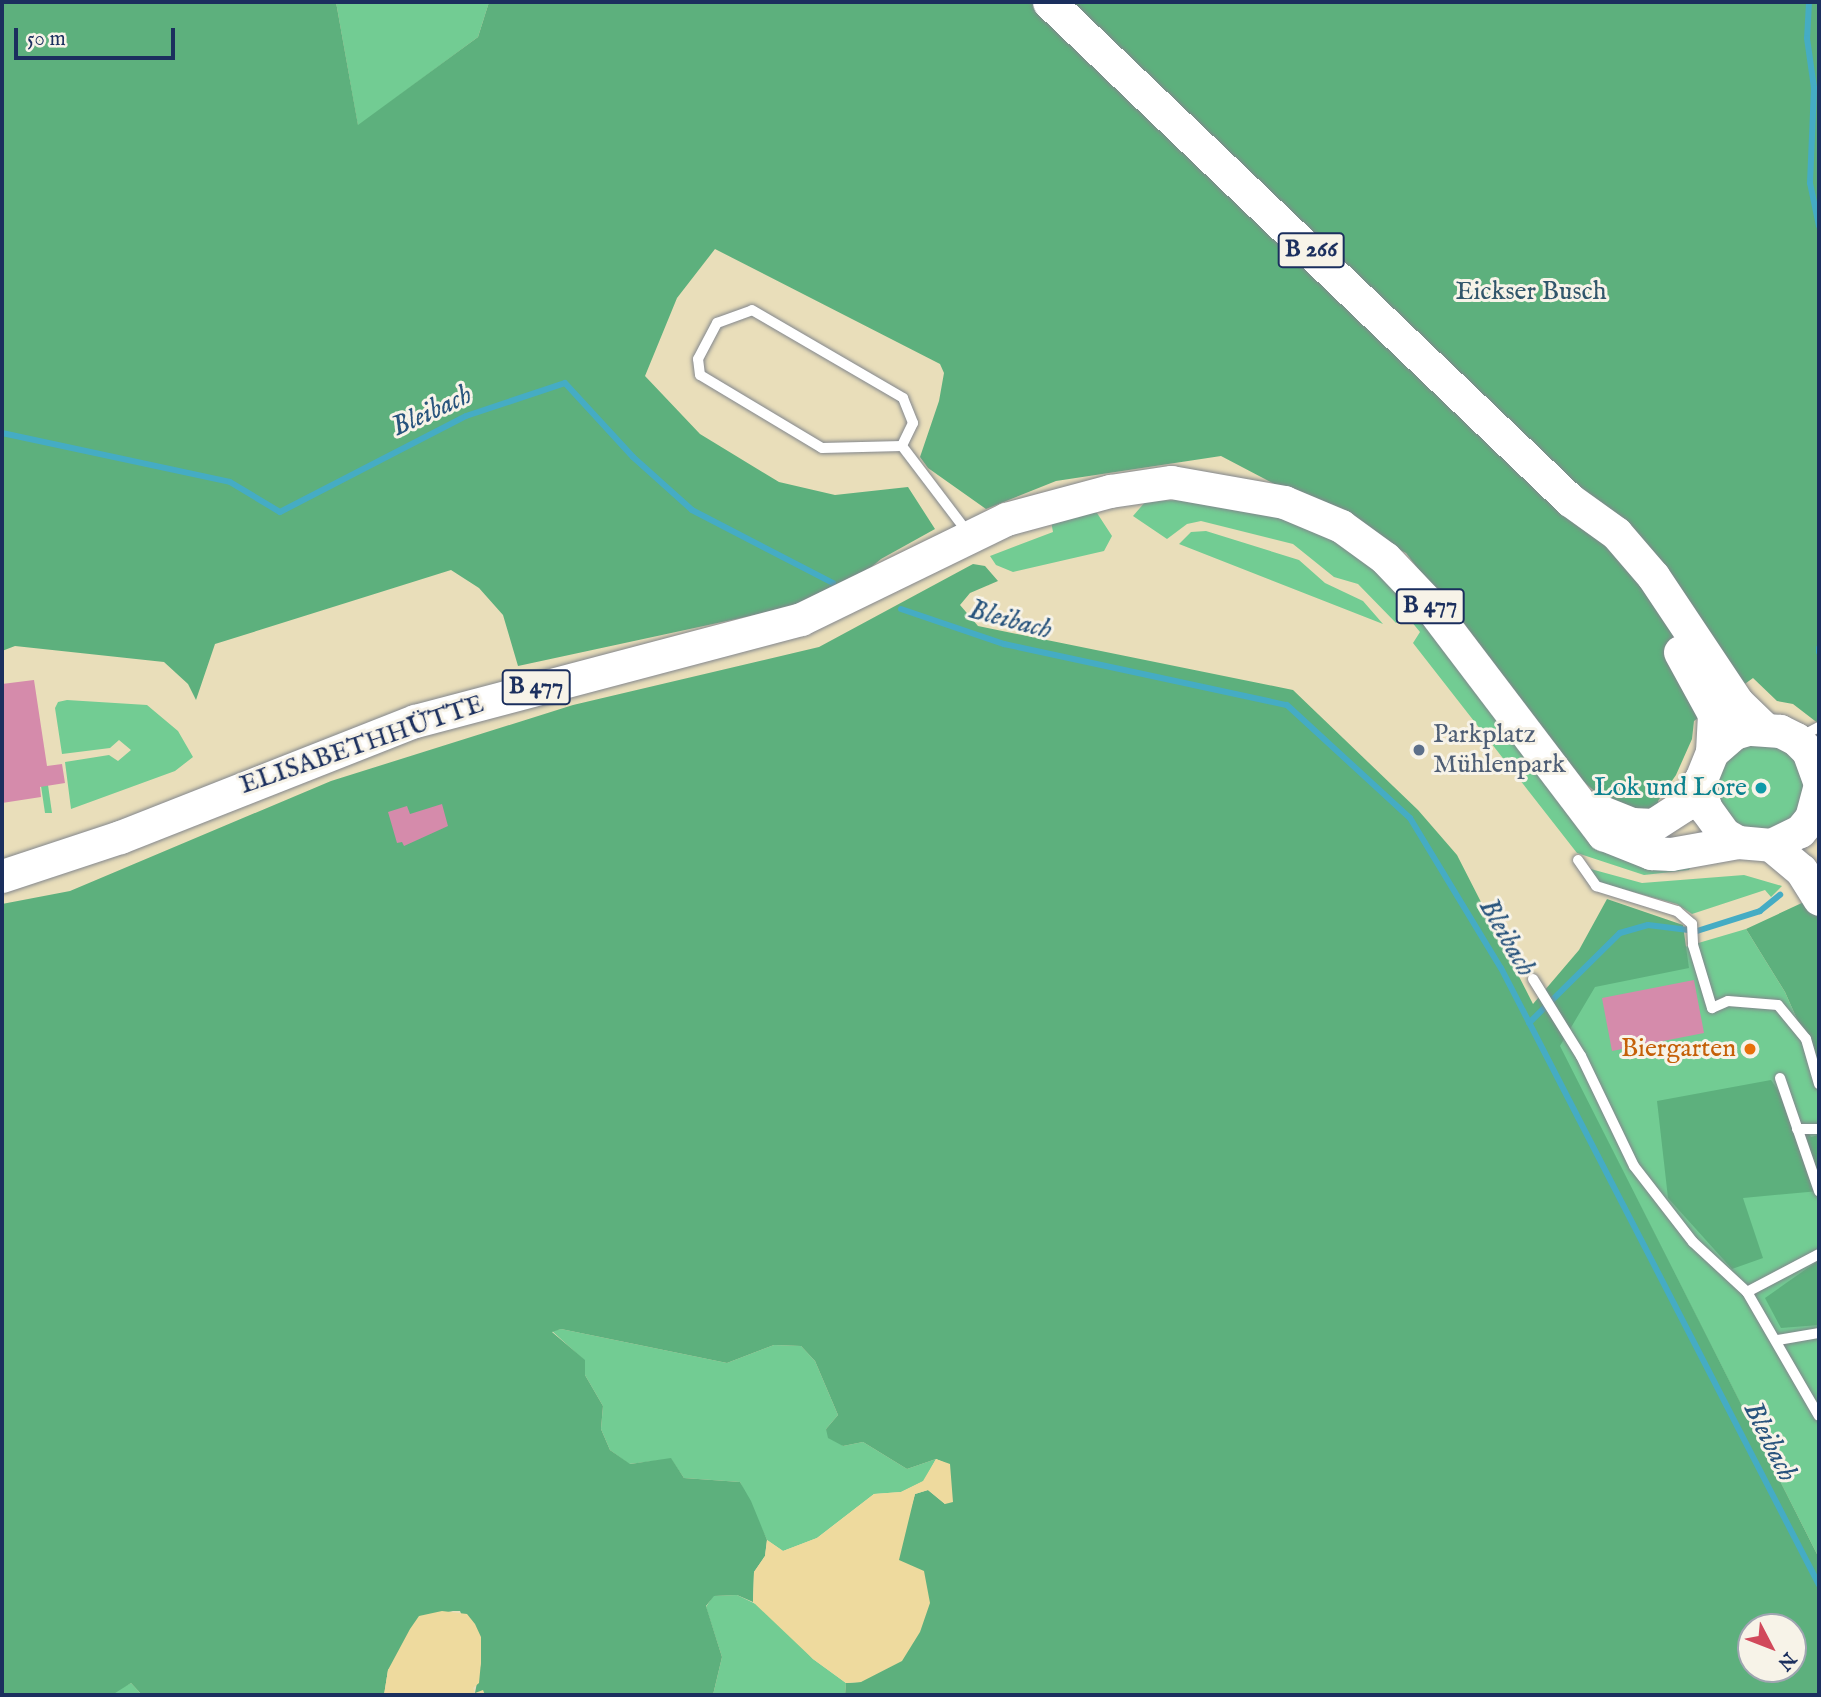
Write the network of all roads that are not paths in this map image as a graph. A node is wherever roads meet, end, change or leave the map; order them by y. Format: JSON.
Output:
{"nodes":[{"id":1,"x":1049,"y":2,"type":"edge"},
{"id":2,"x":902,"y":446,"type":"junction"},
{"id":3,"x":1570,"y":500,"type":"junction"},
{"id":4,"x":970,"y":535,"type":"junction"},
{"id":5,"x":1763,"y":727,"type":"junction"},
{"id":6,"x":1807,"y":733,"type":"edge"},
{"id":7,"x":1707,"y":765,"type":"junction"},
{"id":8,"x":1817,"y":794,"type":"edge"},
{"id":9,"x":1575,"y":796,"type":"junction"},
{"id":10,"x":1738,"y":842,"type":"junction"},
{"id":11,"x":1771,"y":845,"type":"junction"},
{"id":12,"x":1578,"y":860,"type":"dead end"},
{"id":13,"x":2,"y":876,"type":"edge"},
{"id":14,"x":1819,"y":899,"type":"edge"},
{"id":15,"x":1533,"y":979,"type":"dead end"},
{"id":16,"x":1780,"y":1078,"type":"dead end"},
{"id":17,"x":1819,"y":1084,"type":"edge"},
{"id":18,"x":1797,"y":1129,"type":"junction"},
{"id":19,"x":1819,"y":1129,"type":"edge"},
{"id":20,"x":1819,"y":1191,"type":"edge"},
{"id":21,"x":1819,"y":1254,"type":"edge"},
{"id":22,"x":1747,"y":1292,"type":"junction"},
{"id":23,"x":1819,"y":1333,"type":"edge"},
{"id":24,"x":1778,"y":1340,"type":"junction"},
{"id":25,"x":1819,"y":1416,"type":"edge"}],
"edges":[{"from":1,"to":3,"type":"main road","number":"B 266"},
{"from":2,"to":2,"type":"lane"},
{"from":2,"to":4,"type":"lane"},
{"from":3,"to":5,"type":"main road","number":"B 266"},
{"from":3,"to":7,"type":"main road","number":"B 266"},
{"from":4,"to":9,"type":"main road","name":"ELISABETHHÜTTE","number":"B 477"},
{"from":4,"to":13,"type":"main road","name":"ELISABETHHÜTTE","number":"B 477"},
{"from":5,"to":6,"type":"main road"},
{"from":5,"to":7,"type":"main road"},
{"from":6,"to":8,"type":"main road"},
{"from":7,"to":9,"type":"main road","number":"B 477"},
{"from":7,"to":10,"type":"main road"},
{"from":8,"to":11,"type":"main road"},
{"from":9,"to":10,"type":"main road","number":"B 477"},
{"from":10,"to":11,"type":"main road"},
{"from":11,"to":14,"type":"main road"},
{"from":12,"to":17,"type":"lane"},
{"from":15,"to":22,"type":"lane"},
{"from":16,"to":18,"type":"lane"},
{"from":18,"to":19,"type":"lane"},
{"from":18,"to":20,"type":"lane"},
{"from":21,"to":22,"type":"lane"},
{"from":22,"to":24,"type":"lane"},
{"from":23,"to":24,"type":"lane"},
{"from":24,"to":25,"type":"lane"}]}
